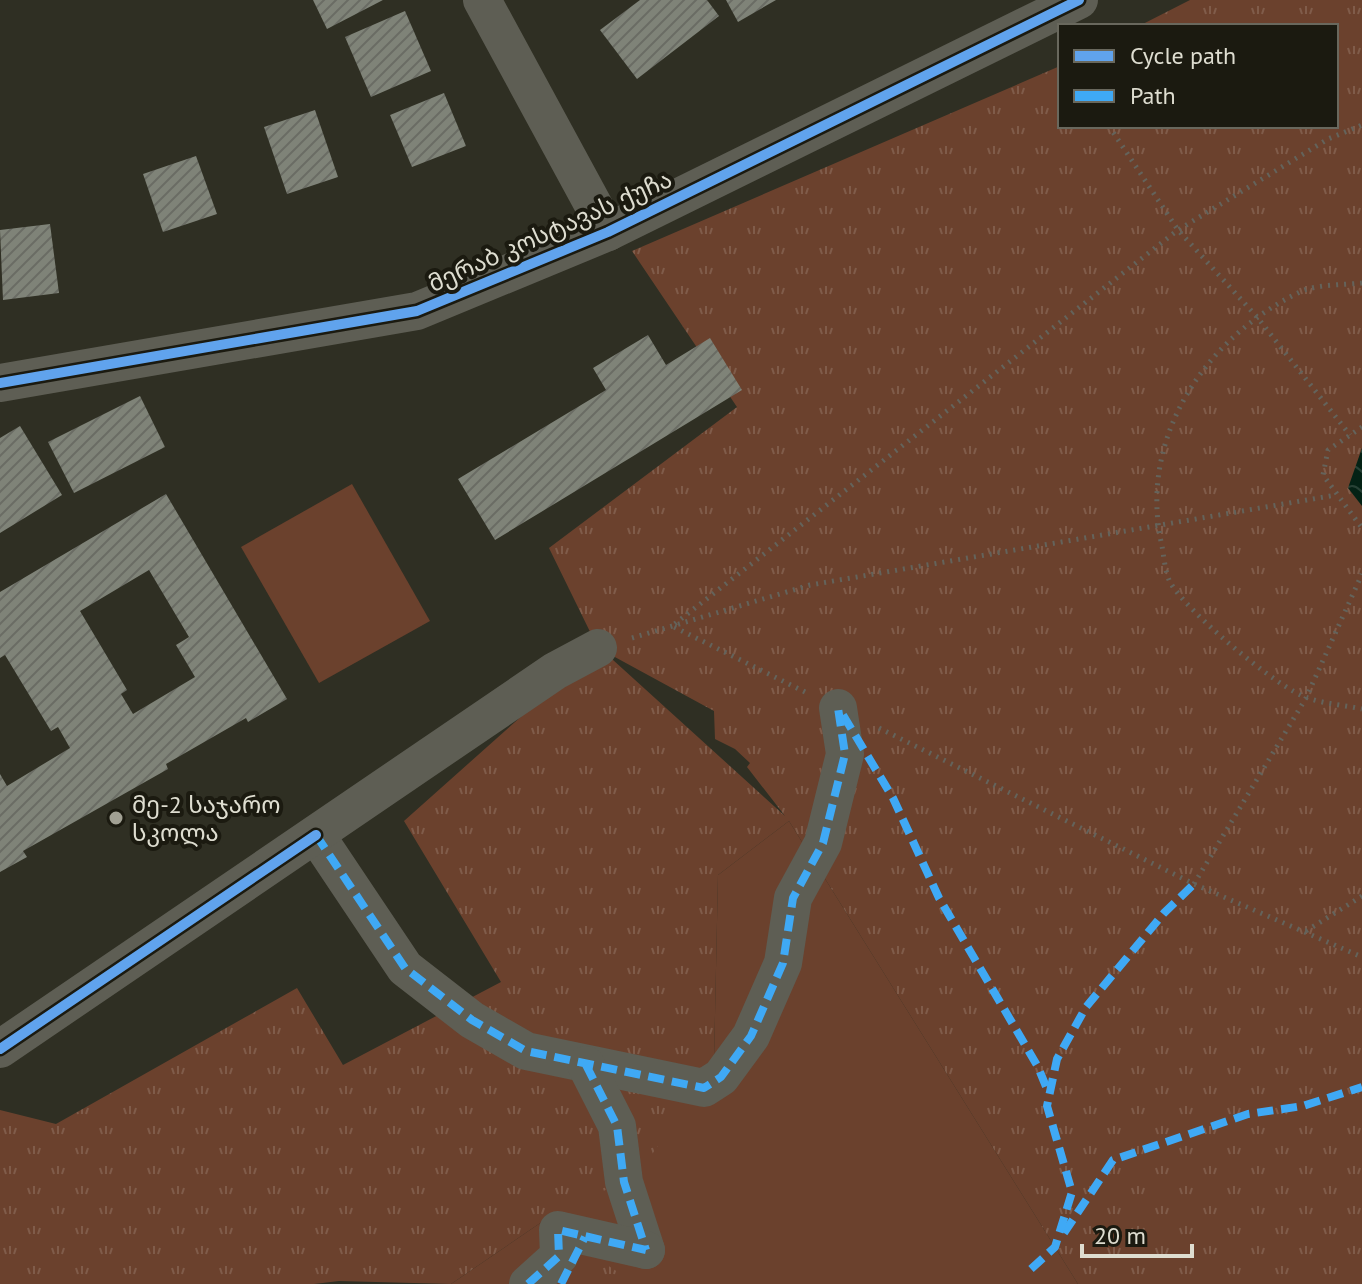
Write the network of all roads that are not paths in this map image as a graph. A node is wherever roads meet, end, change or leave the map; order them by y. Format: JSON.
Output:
{"nodes":[{"id":1,"x":482,"y":0,"type":"edge"},
{"id":2,"x":1079,"y":0,"type":"edge"},
{"id":3,"x":608,"y":232,"type":"junction"},
{"id":4,"x":0,"y":383,"type":"edge"},
{"id":5,"x":598,"y":648,"type":"road end"},
{"id":6,"x":838,"y":708,"type":"road end"},
{"id":7,"x":316,"y":835,"type":"junction"},
{"id":8,"x":0,"y":1049,"type":"edge"},
{"id":9,"x":586,"y":1065,"type":"junction"},
{"id":10,"x":528,"y":1284,"type":"edge"}],
"edges":[{"from":1,"to":3,"type":"street"},
{"from":2,"to":3,"type":"street","name":"მერაბ კოსტავას ქუჩა"},
{"from":3,"to":4,"type":"street","name":"მერაბ კოსტავას ქუჩა"},
{"from":5,"to":7,"type":"street"},
{"from":6,"to":9,"type":"street"},
{"from":7,"to":8,"type":"street"},
{"from":7,"to":9,"type":"street"},
{"from":9,"to":10,"type":"street"}]}
